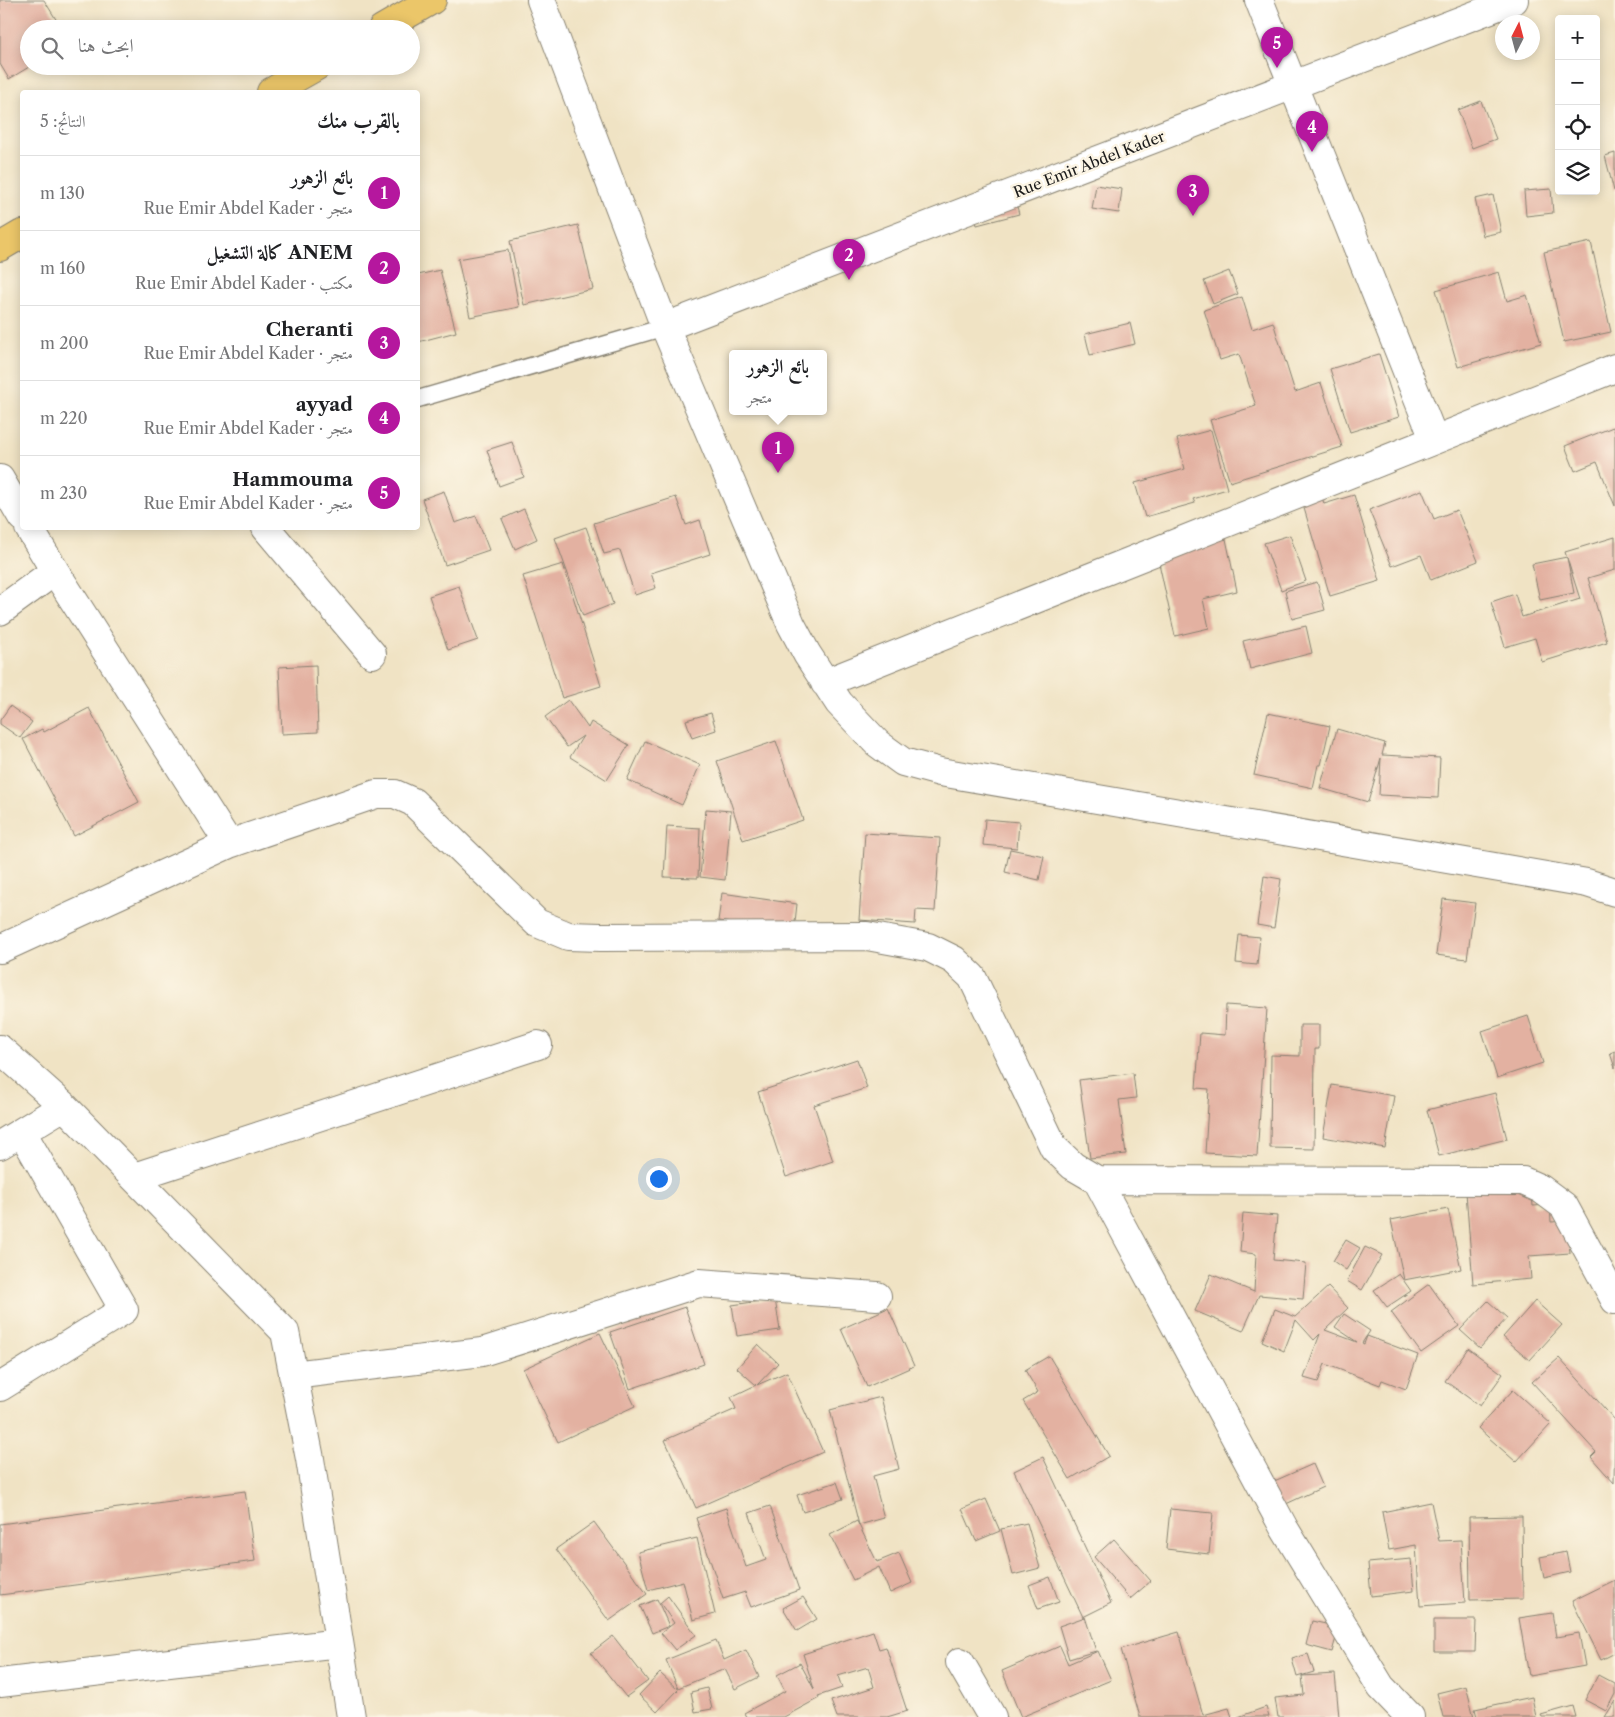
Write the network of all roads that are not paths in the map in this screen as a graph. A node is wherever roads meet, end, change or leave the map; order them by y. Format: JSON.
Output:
{"nodes":[{"id":1,"x":432,"y":0,"type":"edge"},
{"id":2,"x":541,"y":0,"type":"edge"},
{"id":3,"x":1259,"y":0,"type":"edge"},
{"id":4,"x":1514,"y":0,"type":"edge"},
{"id":5,"x":398,"y":20,"type":"edge"},
{"id":6,"x":301,"y":75,"type":"edge"},
{"id":7,"x":1294,"y":86,"type":"junction"},
{"id":8,"x":275,"y":90,"type":"edge"},
{"id":9,"x":20,"y":235,"type":"edge"},
{"id":10,"x":0,"y":247,"type":"edge"},
{"id":11,"x":665,"y":327,"type":"junction"},
{"id":12,"x":1615,"y":368,"type":"edge"},
{"id":13,"x":420,"y":398,"type":"edge"},
{"id":14,"x":1434,"y":439,"type":"junction"},
{"id":15,"x":8,"y":479,"type":"edge"},
{"id":16,"x":20,"y":512,"type":"edge"},
{"id":17,"x":30,"y":530,"type":"edge"},
{"id":18,"x":268,"y":530,"type":"edge"},
{"id":19,"x":55,"y":571,"type":"junction"},
{"id":20,"x":0,"y":611,"type":"edge"},
{"id":21,"x":372,"y":654,"type":"dead end"},
{"id":22,"x":825,"y":683,"type":"junction"},
{"id":23,"x":230,"y":844,"type":"junction"},
{"id":24,"x":1615,"y":892,"type":"edge"},
{"id":25,"x":0,"y":949,"type":"edge"},
{"id":26,"x":538,"y":1045,"type":"dead end"},
{"id":27,"x":0,"y":1050,"type":"edge"},
{"id":28,"x":64,"y":1106,"type":"junction"},
{"id":29,"x":11,"y":1139,"type":"edge"},
{"id":30,"x":134,"y":1177,"type":"junction"},
{"id":31,"x":1097,"y":1180,"type":"junction"},
{"id":32,"x":877,"y":1296,"type":"dead end"},
{"id":33,"x":1615,"y":1300,"type":"edge"},
{"id":34,"x":293,"y":1375,"type":"junction"},
{"id":35,"x":0,"y":1387,"type":"edge"},
{"id":36,"x":339,"y":1643,"type":"junction"},
{"id":37,"x":960,"y":1662,"type":"dead end"},
{"id":38,"x":0,"y":1683,"type":"edge"},
{"id":39,"x":351,"y":1717,"type":"edge"},
{"id":40,"x":992,"y":1717,"type":"edge"},
{"id":41,"x":1410,"y":1717,"type":"edge"}],
"edges":[{"from":1,"to":5,"type":"main road"},
{"from":2,"to":11,"type":"street"},
{"from":3,"to":7,"type":"street"},
{"from":4,"to":7,"type":"street","name":"Rue Emir Abdel Kader"},
{"from":6,"to":8,"type":"main road"},
{"from":7,"to":11,"type":"street","name":"Rue Emir Abdel Kader"},
{"from":7,"to":14,"type":"street"},
{"from":9,"to":10,"type":"main road"},
{"from":11,"to":13,"type":"lane"},
{"from":11,"to":22,"type":"street"},
{"from":12,"to":14,"type":"street"},
{"from":14,"to":22,"type":"street"},
{"from":15,"to":16,"type":"street"},
{"from":17,"to":19,"type":"street"},
{"from":18,"to":21,"type":"street"},
{"from":19,"to":20,"type":"street"},
{"from":19,"to":23,"type":"street"},
{"from":22,"to":24,"type":"street"},
{"from":23,"to":25,"type":"street"},
{"from":23,"to":31,"type":"street"},
{"from":26,"to":30,"type":"street"},
{"from":27,"to":28,"type":"street"},
{"from":28,"to":29,"type":"street"},
{"from":28,"to":30,"type":"street"},
{"from":29,"to":35,"type":"street"},
{"from":30,"to":34,"type":"street"},
{"from":31,"to":33,"type":"street"},
{"from":31,"to":41,"type":"street"},
{"from":32,"to":34,"type":"street"},
{"from":34,"to":36,"type":"street"},
{"from":36,"to":38,"type":"street"},
{"from":36,"to":39,"type":"street"},
{"from":37,"to":40,"type":"street"}]}
